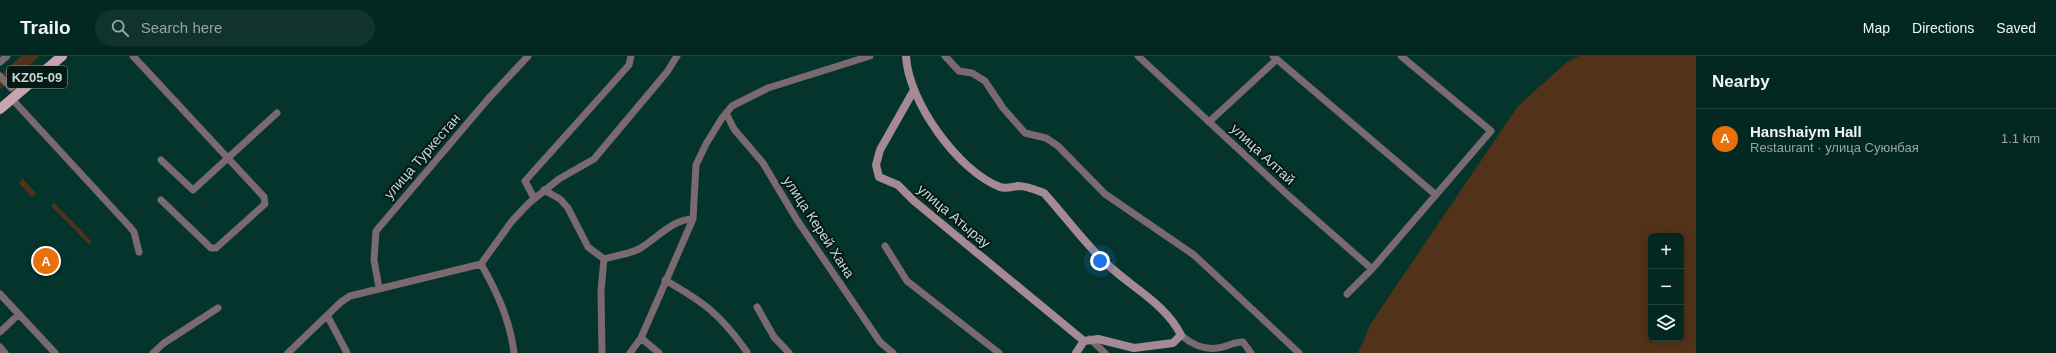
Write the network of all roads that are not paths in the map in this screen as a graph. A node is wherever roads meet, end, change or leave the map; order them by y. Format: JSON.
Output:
{"nodes":[{"id":1,"x":7,"y":56,"type":"edge"},
{"id":2,"x":62,"y":56,"type":"edge"},
{"id":3,"x":133,"y":56,"type":"edge"},
{"id":4,"x":528,"y":56,"type":"edge"},
{"id":5,"x":631,"y":56,"type":"edge"},
{"id":6,"x":677,"y":56,"type":"edge"},
{"id":7,"x":870,"y":56,"type":"edge"},
{"id":8,"x":906,"y":56,"type":"edge"},
{"id":9,"x":945,"y":56,"type":"edge"},
{"id":10,"x":1138,"y":56,"type":"edge"},
{"id":11,"x":1401,"y":56,"type":"edge"},
{"id":12,"x":1275,"y":58,"type":"edge"},
{"id":13,"x":0,"y":62,"type":"edge"},
{"id":14,"x":0,"y":76,"type":"edge"},
{"id":15,"x":11,"y":88,"type":"dead end"},
{"id":16,"x":914,"y":90,"type":"junction"},
{"id":17,"x":12,"y":99,"type":"junction"},
{"id":18,"x":0,"y":109,"type":"edge"},
{"id":19,"x":277,"y":113,"type":"dead end"},
{"id":20,"x":726,"y":113,"type":"junction"},
{"id":21,"x":1209,"y":122,"type":"junction"},
{"id":22,"x":228,"y":158,"type":"junction"},
{"id":23,"x":161,"y":160,"type":"dead end"},
{"id":24,"x":544,"y":190,"type":"junction"},
{"id":25,"x":1436,"y":195,"type":"junction"},
{"id":26,"x":534,"y":198,"type":"junction"},
{"id":27,"x":161,"y":200,"type":"dead end"},
{"id":28,"x":693,"y":219,"type":"junction"},
{"id":29,"x":885,"y":246,"type":"dead end"},
{"id":30,"x":139,"y":252,"type":"dead end"},
{"id":31,"x":604,"y":259,"type":"junction"},
{"id":32,"x":481,"y":264,"type":"junction"},
{"id":33,"x":1372,"y":269,"type":"junction"},
{"id":34,"x":665,"y":280,"type":"junction"},
{"id":35,"x":379,"y":288,"type":"junction"},
{"id":36,"x":0,"y":294,"type":"edge"},
{"id":37,"x":1347,"y":294,"type":"dead end"},
{"id":38,"x":757,"y":307,"type":"dead end"},
{"id":39,"x":218,"y":308,"type":"dead end"},
{"id":40,"x":19,"y":314,"type":"junction"},
{"id":41,"x":328,"y":316,"type":"junction"},
{"id":42,"x":0,"y":332,"type":"edge"},
{"id":43,"x":1181,"y":335,"type":"junction"},
{"id":44,"x":641,"y":338,"type":"junction"},
{"id":45,"x":1087,"y":340,"type":"junction"},
{"id":46,"x":0,"y":348,"type":"edge"},
{"id":47,"x":747,"y":352,"type":"dead end"},
{"id":48,"x":5,"y":353,"type":"edge"},
{"id":49,"x":55,"y":353,"type":"edge"},
{"id":50,"x":153,"y":353,"type":"edge"},
{"id":51,"x":288,"y":353,"type":"edge"},
{"id":52,"x":347,"y":353,"type":"edge"},
{"id":53,"x":514,"y":353,"type":"edge"},
{"id":54,"x":602,"y":353,"type":"edge"},
{"id":55,"x":630,"y":353,"type":"edge"},
{"id":56,"x":659,"y":353,"type":"edge"},
{"id":57,"x":789,"y":353,"type":"edge"},
{"id":58,"x":893,"y":353,"type":"edge"},
{"id":59,"x":999,"y":353,"type":"edge"},
{"id":60,"x":1076,"y":353,"type":"edge"},
{"id":61,"x":1105,"y":353,"type":"edge"},
{"id":62,"x":1251,"y":353,"type":"edge"},
{"id":63,"x":1299,"y":353,"type":"edge"}],
"edges":[{"from":1,"to":13,"type":"street"},
{"from":2,"to":17,"type":"main road","number":"KZ05-09"},
{"from":3,"to":22,"type":"street"},
{"from":4,"to":35,"type":"street","name":"улица Туркестан"},
{"from":5,"to":26,"type":"street"},
{"from":6,"to":24,"type":"street"},
{"from":7,"to":20,"type":"street"},
{"from":8,"to":16,"type":"street"},
{"from":9,"to":63,"type":"street"},
{"from":10,"to":21,"type":"street","name":"улица Алтай"},
{"from":11,"to":25,"type":"street"},
{"from":12,"to":21,"type":"street"},
{"from":12,"to":25,"type":"street"},
{"from":14,"to":15,"type":"street"},
{"from":16,"to":43,"type":"street"},
{"from":16,"to":45,"type":"street","name":"улица Атырау"},
{"from":17,"to":18,"type":"main road","number":"KZ05-09"},
{"from":17,"to":30,"type":"street"},
{"from":19,"to":22,"type":"street"},
{"from":20,"to":28,"type":"street"},
{"from":20,"to":58,"type":"street","name":"улица Керей Хана"},
{"from":21,"to":33,"type":"street","name":"улица Алтай"},
{"from":22,"to":23,"type":"street"},
{"from":22,"to":27,"type":"street"},
{"from":24,"to":26,"type":"street"},
{"from":24,"to":31,"type":"street"},
{"from":25,"to":33,"type":"street"},
{"from":26,"to":32,"type":"street"},
{"from":28,"to":31,"type":"street"},
{"from":28,"to":34,"type":"street"},
{"from":29,"to":59,"type":"street"},
{"from":31,"to":54,"type":"street"},
{"from":32,"to":35,"type":"street"},
{"from":32,"to":53,"type":"street"},
{"from":33,"to":37,"type":"street"},
{"from":34,"to":44,"type":"street"},
{"from":34,"to":47,"type":"street"},
{"from":35,"to":41,"type":"street"},
{"from":36,"to":40,"type":"street"},
{"from":38,"to":57,"type":"street"},
{"from":39,"to":50,"type":"street"},
{"from":40,"to":42,"type":"street"},
{"from":40,"to":49,"type":"street"},
{"from":41,"to":51,"type":"street"},
{"from":41,"to":52,"type":"street"},
{"from":43,"to":45,"type":"street"},
{"from":43,"to":62,"type":"street"},
{"from":44,"to":55,"type":"street"},
{"from":44,"to":56,"type":"street"},
{"from":45,"to":60,"type":"street"},
{"from":45,"to":61,"type":"street"},
{"from":46,"to":48,"type":"street"}]}
